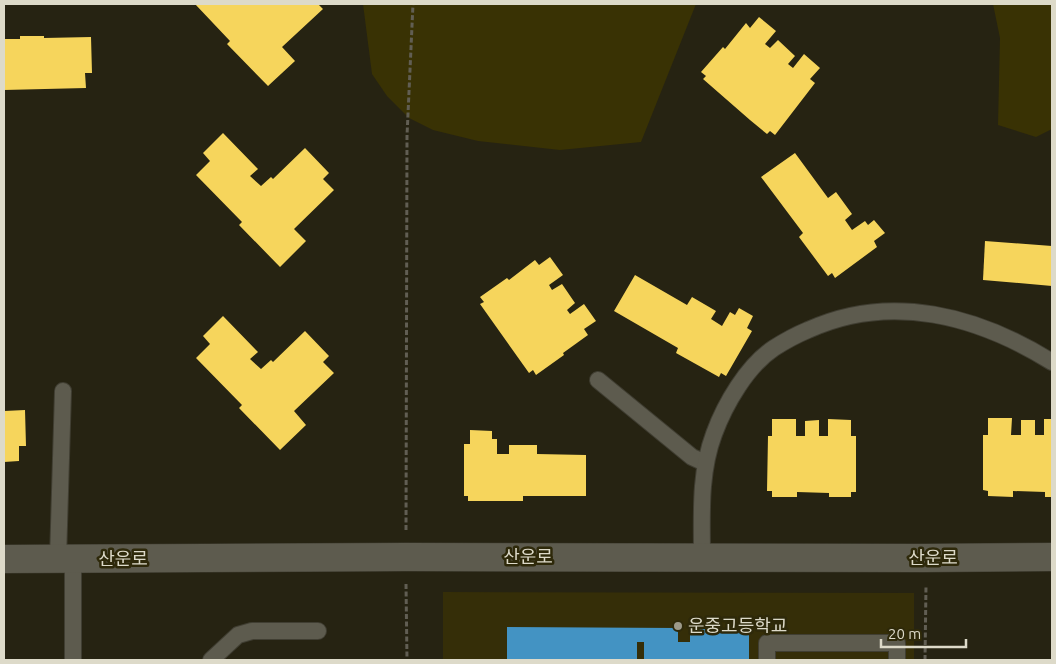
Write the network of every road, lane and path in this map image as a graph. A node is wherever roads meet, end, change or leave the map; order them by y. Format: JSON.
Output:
{"nodes":[{"id":1,"x":413,"y":4,"type":"edge"},
{"id":2,"x":1052,"y":362,"type":"edge"},
{"id":3,"x":598,"y":380,"type":"dead end"},
{"id":4,"x":63,"y":391,"type":"dead end"},
{"id":5,"x":705,"y":463,"type":"junction"},
{"id":6,"x":1052,"y":556,"type":"edge"},
{"id":7,"x":406,"y":557,"type":"junction"},
{"id":8,"x":702,"y":558,"type":"junction"},
{"id":9,"x":4,"y":559,"type":"edge"},
{"id":10,"x":66,"y":559,"type":"junction"},
{"id":11,"x":926,"y":586,"type":"dead end"},
{"id":12,"x":318,"y":631,"type":"dead end"},
{"id":13,"x":73,"y":660,"type":"edge"},
{"id":14,"x":211,"y":660,"type":"edge"},
{"id":15,"x":406,"y":660,"type":"edge"},
{"id":16,"x":767,"y":660,"type":"edge"},
{"id":17,"x":897,"y":660,"type":"edge"},
{"id":18,"x":925,"y":660,"type":"edge"}],
"edges":[{"from":1,"to":7,"type":"path"},
{"from":2,"to":5,"type":"lane"},
{"from":3,"to":5,"type":"lane"},
{"from":4,"to":10,"type":"lane"},
{"from":5,"to":8,"type":"lane"},
{"from":6,"to":8,"type":"street","name":"산운로"},
{"from":7,"to":8,"type":"street","name":"산운로"},
{"from":7,"to":10,"type":"street","name":"산운로"},
{"from":7,"to":15,"type":"path"},
{"from":9,"to":10,"type":"street","name":"산운로"},
{"from":10,"to":13,"type":"lane"},
{"from":11,"to":18,"type":"path"},
{"from":12,"to":14,"type":"lane"},
{"from":16,"to":17,"type":"lane"}]}
